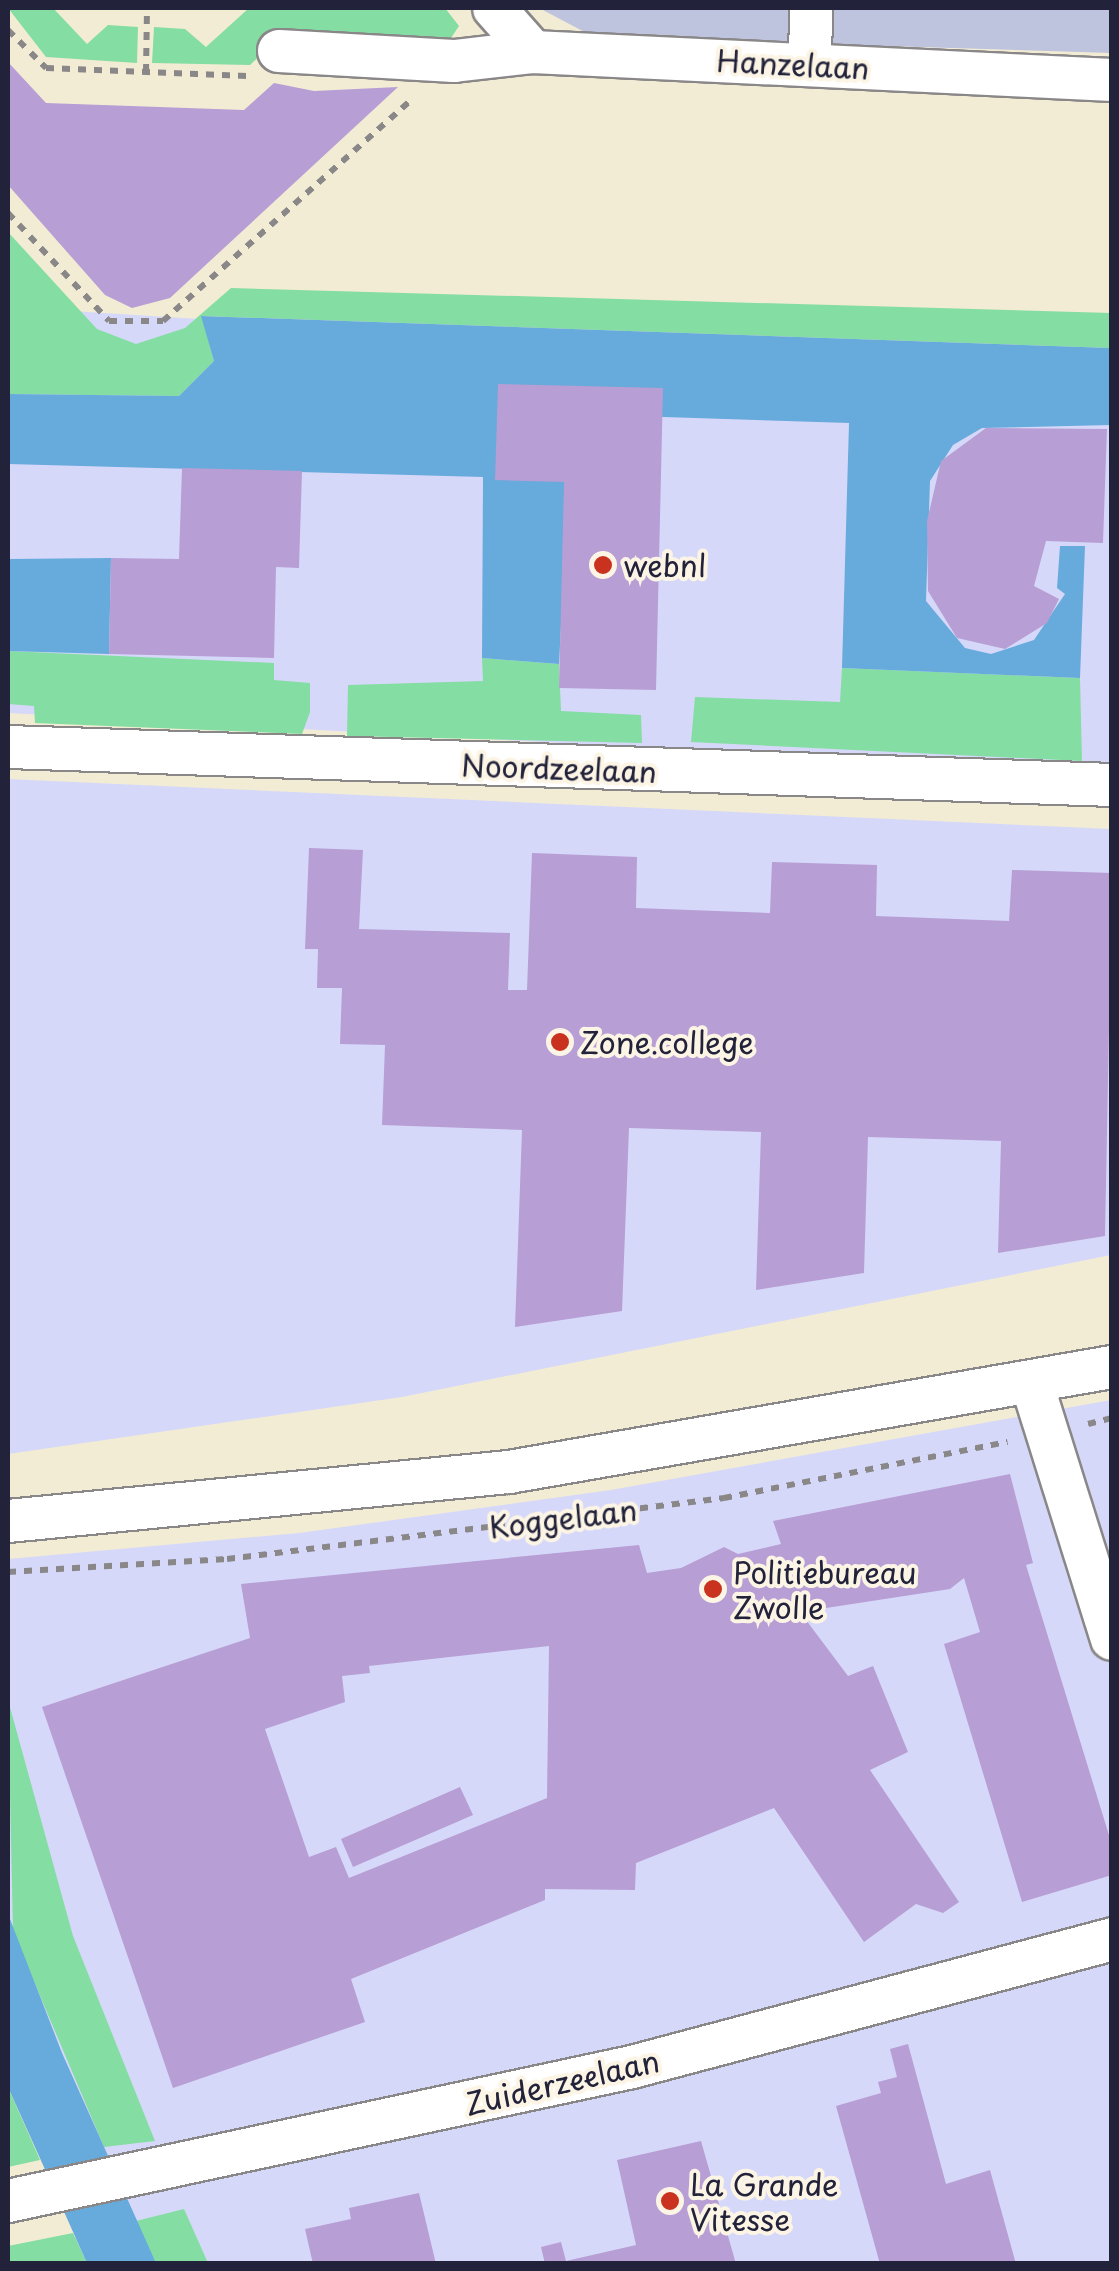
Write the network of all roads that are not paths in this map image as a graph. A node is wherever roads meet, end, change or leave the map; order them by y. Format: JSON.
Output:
{"nodes":[{"id":1,"x":494,"y":8,"type":"edge"},
{"id":2,"x":811,"y":8,"type":"edge"},
{"id":3,"x":279,"y":51,"type":"road end"},
{"id":4,"x":533,"y":52,"type":"junction"},
{"id":5,"x":810,"y":66,"type":"junction"},
{"id":6,"x":1112,"y":80,"type":"edge"},
{"id":7,"x":8,"y":748,"type":"edge"},
{"id":8,"x":1112,"y":785,"type":"edge"},
{"id":9,"x":1112,"y":1368,"type":"edge"},
{"id":10,"x":1032,"y":1384,"type":"junction"},
{"id":11,"x":8,"y":1521,"type":"edge"},
{"id":12,"x":1112,"y":1639,"type":"edge"},
{"id":13,"x":1112,"y":1939,"type":"edge"},
{"id":14,"x":24,"y":2198,"type":"edge"}],
"edges":[{"from":1,"to":4,"type":"street"},
{"from":2,"to":5,"type":"street"},
{"from":3,"to":4,"type":"street","name":"Hanzelaan"},
{"from":4,"to":5,"type":"street","name":"Hanzelaan"},
{"from":5,"to":6,"type":"street","name":"Hanzelaan"},
{"from":7,"to":8,"type":"street","name":"Noordzeelaan"},
{"from":9,"to":10,"type":"street","name":"Koggelaan"},
{"from":10,"to":11,"type":"street","name":"Koggelaan"},
{"from":10,"to":12,"type":"street"},
{"from":13,"to":14,"type":"street","name":"Zuiderzeelaan"}]}
